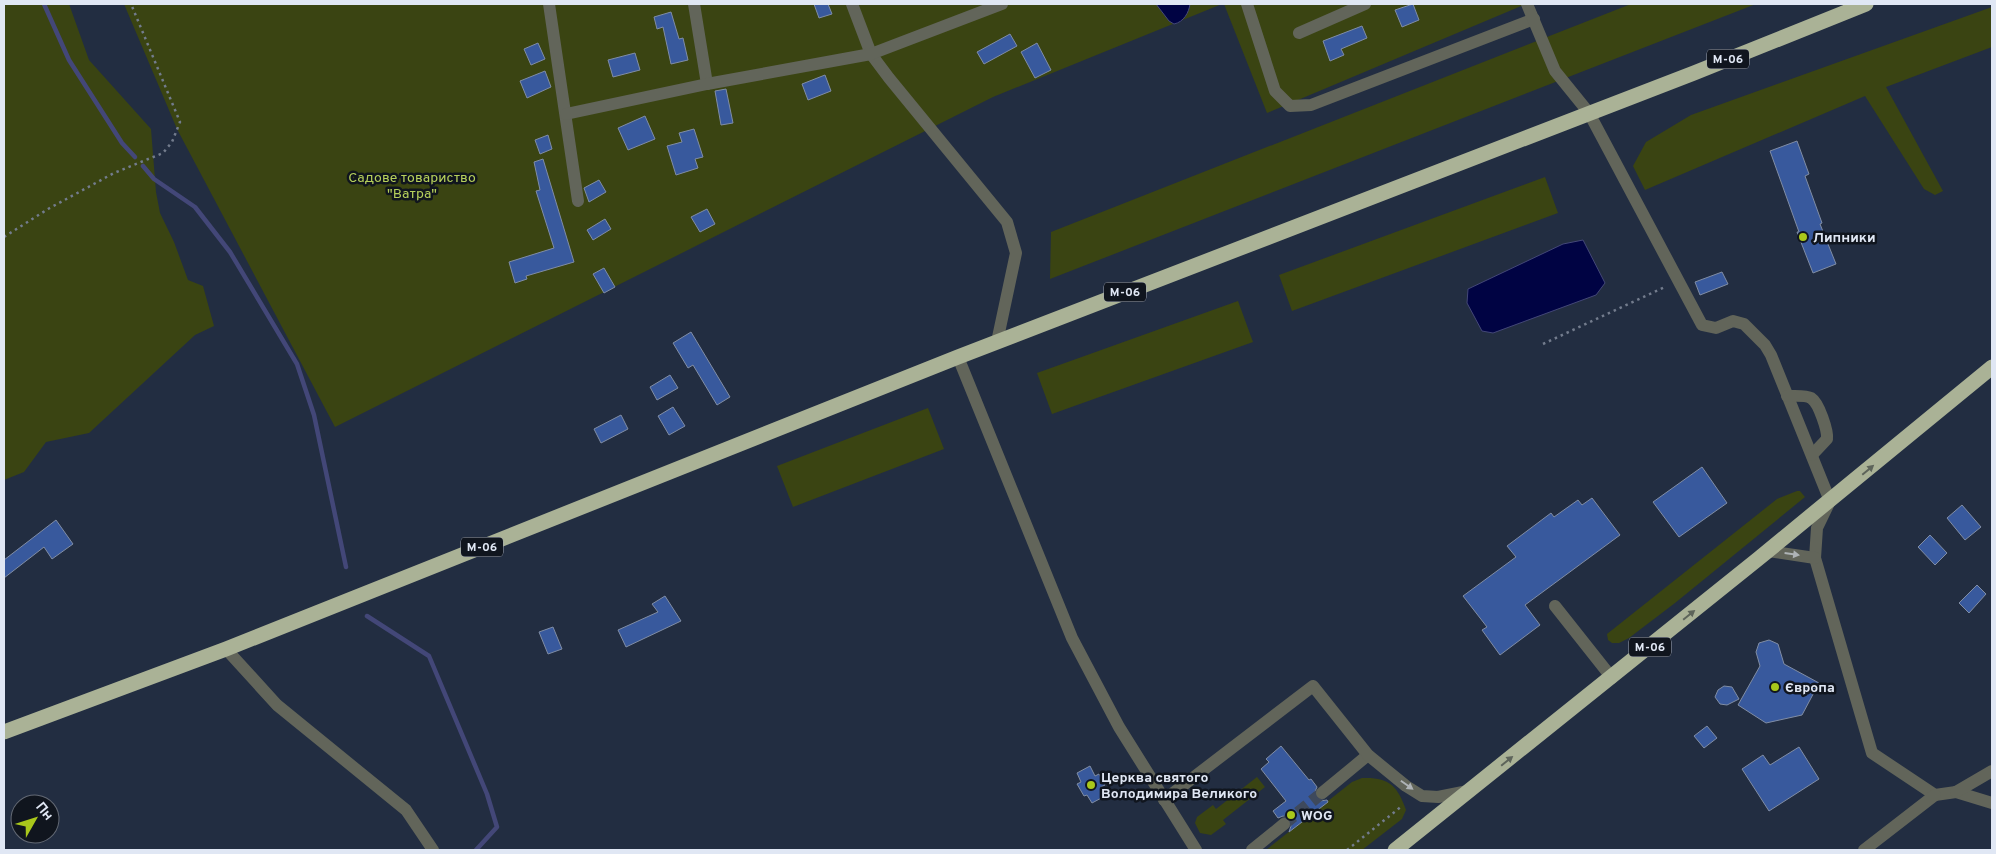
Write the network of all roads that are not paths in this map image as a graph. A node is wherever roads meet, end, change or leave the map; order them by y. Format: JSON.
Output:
{"nodes":[{"id":1,"x":549,"y":4,"type":"edge"},
{"id":2,"x":694,"y":4,"type":"edge"},
{"id":3,"x":852,"y":4,"type":"edge"},
{"id":4,"x":1002,"y":4,"type":"edge"},
{"id":5,"x":1247,"y":4,"type":"edge"},
{"id":6,"x":1365,"y":4,"type":"edge"},
{"id":7,"x":1527,"y":4,"type":"edge"},
{"id":8,"x":1866,"y":4,"type":"edge"},
{"id":9,"x":1534,"y":19,"type":"junction"},
{"id":10,"x":1299,"y":33,"type":"dead end"},
{"id":11,"x":871,"y":54,"type":"junction"},
{"id":12,"x":707,"y":84,"type":"junction"},
{"id":13,"x":1589,"y":113,"type":"junction"},
{"id":14,"x":566,"y":114,"type":"junction"},
{"id":15,"x":578,"y":201,"type":"dead end"},
{"id":16,"x":997,"y":342,"type":"junction"},
{"id":17,"x":958,"y":357,"type":"junction"},
{"id":18,"x":1992,"y":367,"type":"edge"},
{"id":19,"x":1787,"y":396,"type":"junction"},
{"id":20,"x":1812,"y":455,"type":"junction"},
{"id":21,"x":1830,"y":501,"type":"junction"},
{"id":22,"x":1768,"y":551,"type":"junction"},
{"id":23,"x":1815,"y":558,"type":"junction"},
{"id":24,"x":1555,"y":606,"type":"dead end"},
{"id":25,"x":226,"y":649,"type":"junction"},
{"id":26,"x":1612,"y":678,"type":"junction"},
{"id":27,"x":4,"y":732,"type":"edge"},
{"id":28,"x":1368,"y":755,"type":"junction"},
{"id":29,"x":1992,"y":771,"type":"edge"},
{"id":30,"x":1469,"y":791,"type":"junction"},
{"id":31,"x":1956,"y":792,"type":"junction"},
{"id":32,"x":1322,"y":794,"type":"tunnel mouth"},
{"id":33,"x":1935,"y":795,"type":"junction"},
{"id":34,"x":1164,"y":800,"type":"junction"},
{"id":35,"x":1992,"y":803,"type":"edge"},
{"id":36,"x":1284,"y":824,"type":"tunnel mouth"},
{"id":37,"x":433,"y":850,"type":"edge"},
{"id":38,"x":1196,"y":850,"type":"edge"},
{"id":39,"x":1252,"y":850,"type":"edge"},
{"id":40,"x":1394,"y":850,"type":"edge"},
{"id":41,"x":1864,"y":850,"type":"edge"}],
"edges":[{"from":1,"to":14,"type":"street"},
{"from":2,"to":12,"type":"street"},
{"from":3,"to":11,"type":"street"},
{"from":4,"to":11,"type":"street"},
{"from":5,"to":9,"type":"street"},
{"from":6,"to":10,"type":"street"},
{"from":7,"to":9,"type":"street"},
{"from":8,"to":13,"type":"highway","number":"М-06"},
{"from":9,"to":13,"type":"street"},
{"from":11,"to":12,"type":"street"},
{"from":11,"to":16,"type":"street"},
{"from":12,"to":14,"type":"street"},
{"from":13,"to":16,"type":"highway","number":"М-06"},
{"from":13,"to":19,"type":"street"},
{"from":14,"to":15,"type":"street"},
{"from":16,"to":17,"type":"highway","number":"М-06"},
{"from":17,"to":25,"type":"highway","number":"М-06"},
{"from":17,"to":34,"type":"street"},
{"from":21,"to":18,"type":"highway","number":"М-06","one_way":true},
{"from":19,"to":20,"type":"street"},
{"from":19,"to":20,"type":"street"},
{"from":20,"to":21,"type":"street"},
{"from":21,"to":22,"type":"highway","number":"М-06"},
{"from":21,"to":23,"type":"street"},
{"from":22,"to":23,"type":"street","one_way":true},
{"from":26,"to":22,"type":"highway","number":"М-06","one_way":true},
{"from":23,"to":33,"type":"street"},
{"from":24,"to":26,"type":"street"},
{"from":25,"to":27,"type":"highway","number":"М-06"},
{"from":25,"to":37,"type":"street"},
{"from":30,"to":26,"type":"highway","number":"М-06","one_way":true},
{"from":28,"to":30,"type":"street","one_way":true},
{"from":28,"to":32,"type":"street"},
{"from":28,"to":34,"type":"street"},
{"from":29,"to":31,"type":"street"},
{"from":30,"to":40,"type":"highway","number":"М-06"},
{"from":31,"to":33,"type":"street"},
{"from":31,"to":35,"type":"street"},
{"from":33,"to":41,"type":"street"},
{"from":34,"to":38,"type":"street"},
{"from":36,"to":39,"type":"street"}]}
